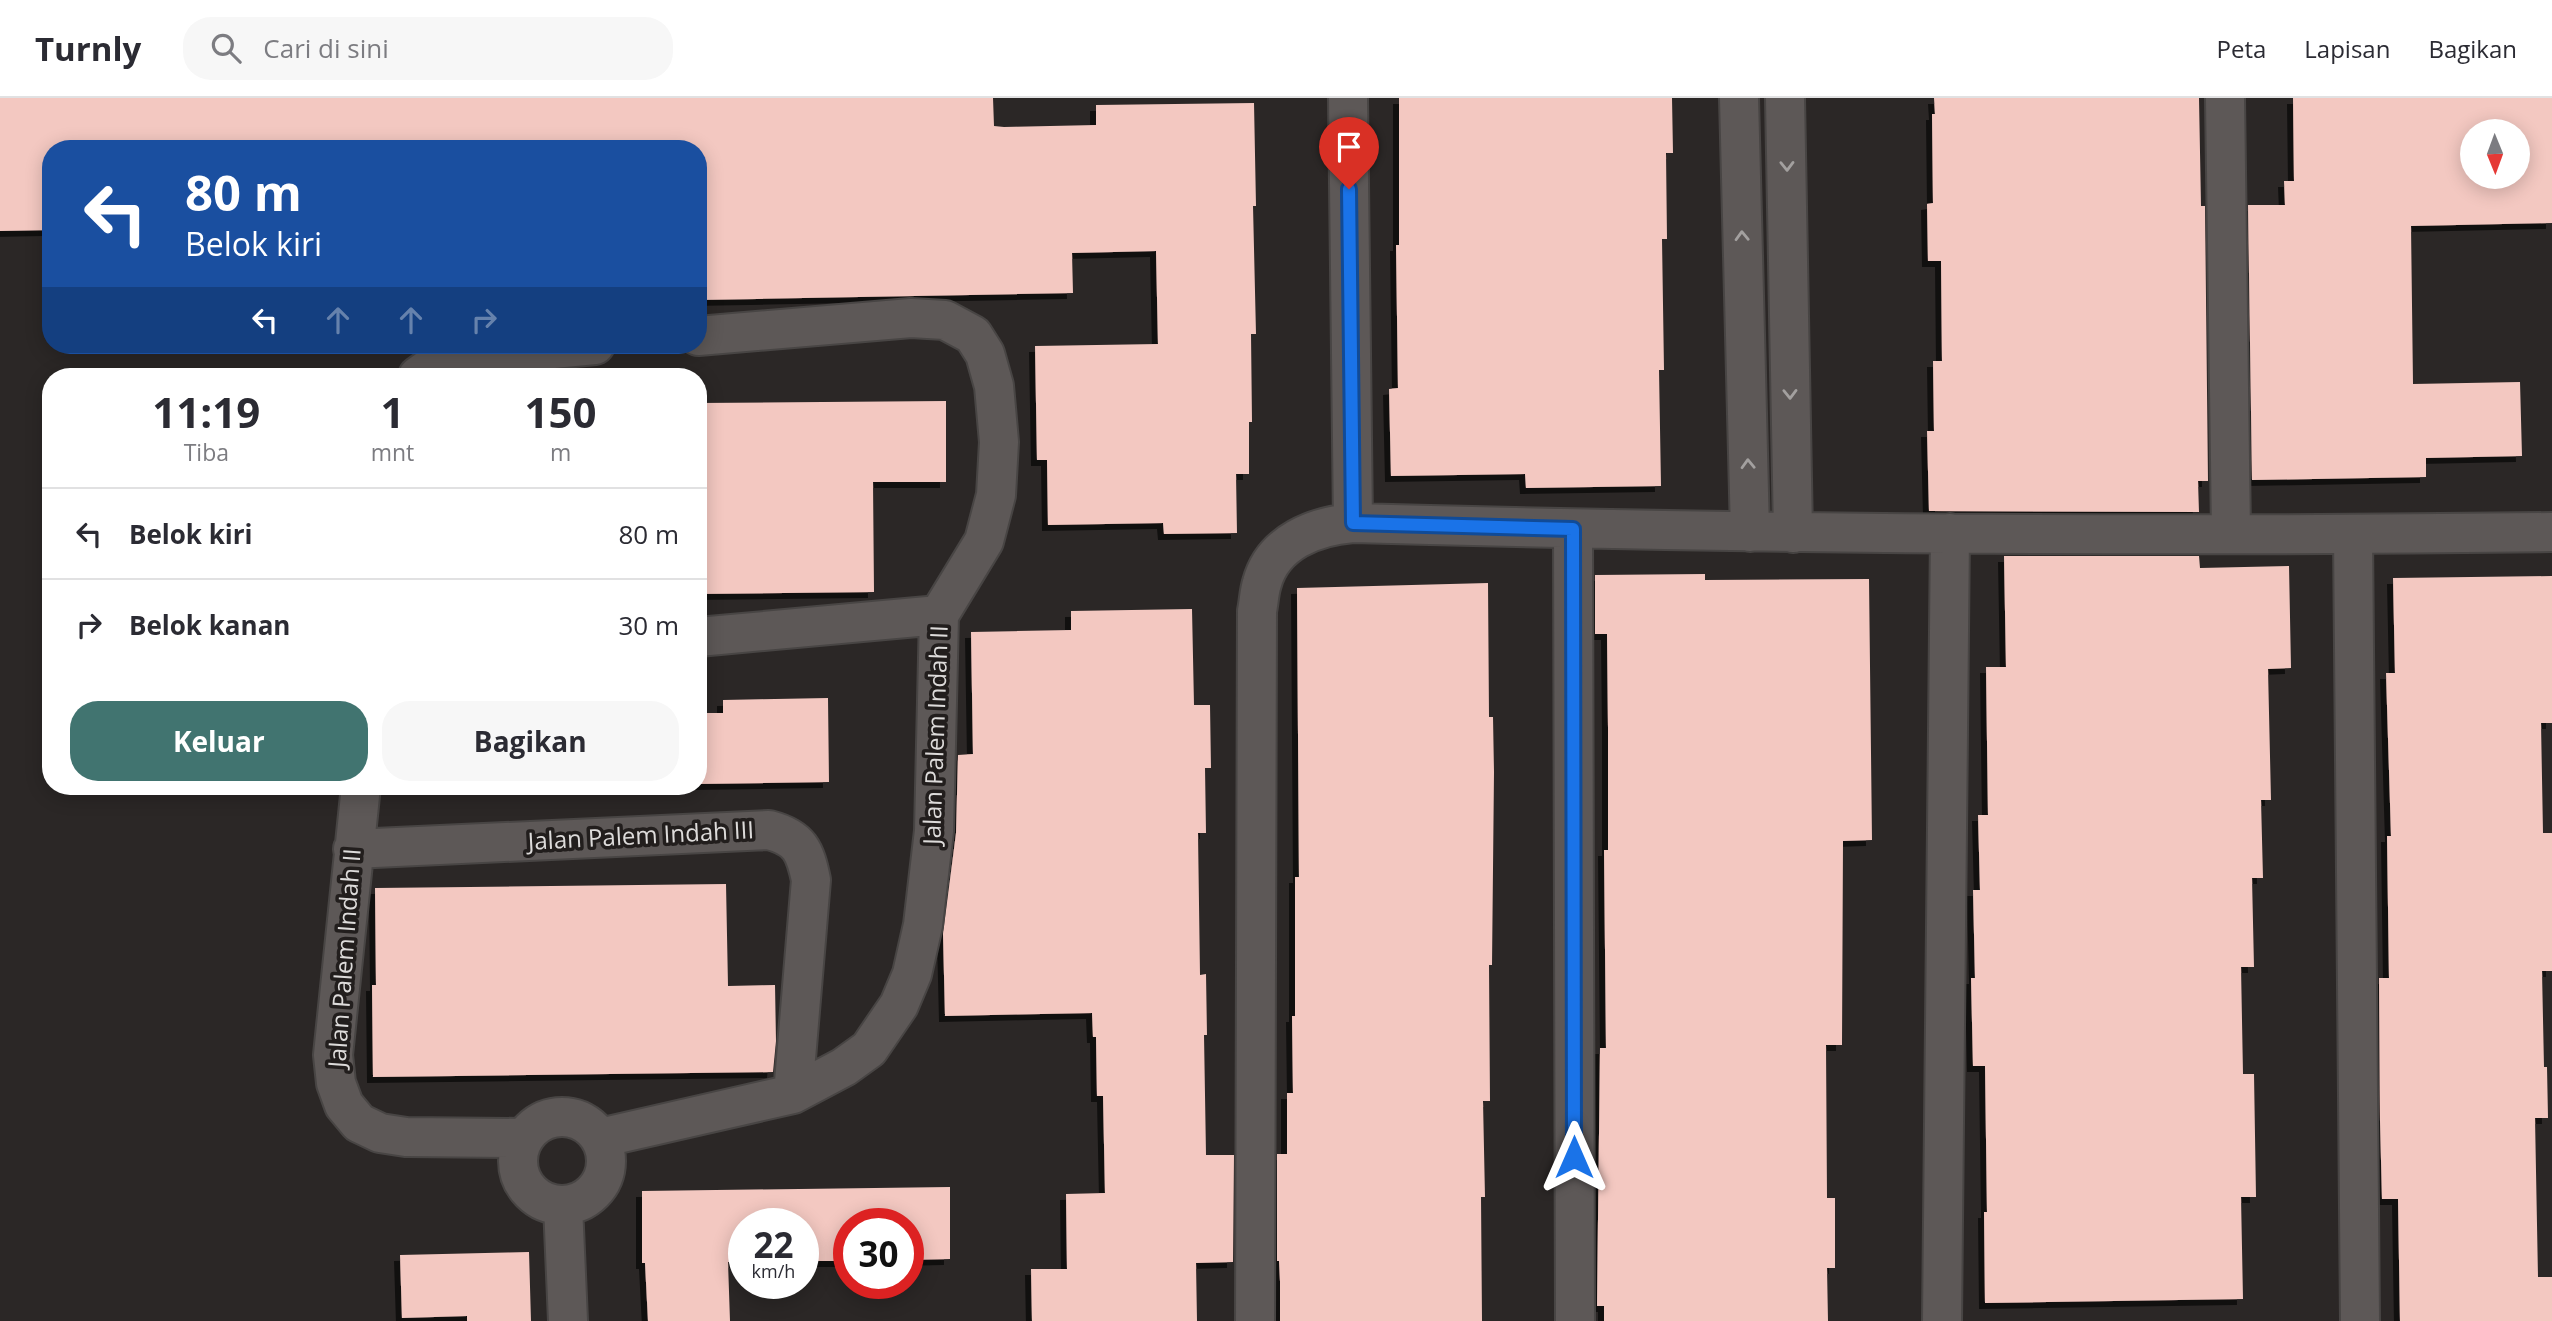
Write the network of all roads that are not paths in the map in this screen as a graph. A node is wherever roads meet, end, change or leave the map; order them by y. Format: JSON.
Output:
{"nodes":[{"id":1,"x":1348,"y":98,"type":"edge"},
{"id":2,"x":1739,"y":98,"type":"edge"},
{"id":3,"x":1786,"y":98,"type":"edge"},
{"id":4,"x":2225,"y":98,"type":"edge"},
{"id":5,"x":707,"y":335,"type":"edge"},
{"id":6,"x":502,"y":354,"type":"edge"},
{"id":7,"x":429,"y":368,"type":"edge"},
{"id":8,"x":1353,"y":523,"type":"junction"},
{"id":9,"x":1573,"y":529,"type":"junction"},
{"id":10,"x":1750,"y":532,"type":"junction"},
{"id":11,"x":2552,"y":532,"type":"edge"},
{"id":12,"x":1793,"y":533,"type":"junction"},
{"id":13,"x":1950,"y":533,"type":"junction"},
{"id":14,"x":2231,"y":533,"type":"junction"},
{"id":15,"x":2353,"y":535,"type":"junction"},
{"id":16,"x":939,"y":615,"type":"junction"},
{"id":17,"x":707,"y":637,"type":"edge"},
{"id":18,"x":360,"y":795,"type":"edge"},
{"id":19,"x":353,"y":849,"type":"junction"},
{"id":20,"x":793,"y":1094,"type":"junction"},
{"id":21,"x":524,"y":1138,"type":"junction"},
{"id":22,"x":600,"y":1138,"type":"junction"},
{"id":23,"x":563,"y":1205,"type":"junction"},
{"id":24,"x":568,"y":1321,"type":"edge"},
{"id":25,"x":1255,"y":1321,"type":"edge"},
{"id":26,"x":1574,"y":1321,"type":"edge"},
{"id":27,"x":1942,"y":1321,"type":"edge"},
{"id":28,"x":2360,"y":1321,"type":"edge"}],
"edges":[{"from":1,"to":8,"type":"street"},
{"from":10,"to":2,"type":"street","one_way":true},
{"from":3,"to":12,"type":"street","one_way":true},
{"from":4,"to":14,"type":"street"},
{"from":5,"to":16,"type":"street","name":"Jalan Palem Indah II"},
{"from":6,"to":7,"type":"street"},
{"from":8,"to":9,"type":"street"},
{"from":8,"to":25,"type":"street"},
{"from":9,"to":10,"type":"street"},
{"from":9,"to":26,"type":"street"},
{"from":10,"to":12,"type":"street"},
{"from":11,"to":15,"type":"street"},
{"from":12,"to":13,"type":"street"},
{"from":13,"to":14,"type":"street"},
{"from":13,"to":27,"type":"street"},
{"from":14,"to":15,"type":"street"},
{"from":15,"to":28,"type":"street"},
{"from":16,"to":17,"type":"street"},
{"from":16,"to":20,"type":"street","name":"Jalan Palem Indah II"},
{"from":18,"to":19,"type":"street","name":"Jalan Palem Indah II"},
{"from":19,"to":20,"type":"street","name":"Jalan Palem Indah III"},
{"from":19,"to":21,"type":"street","name":"Jalan Palem Indah II"},
{"from":20,"to":22,"type":"street","name":"Jalan Palem Indah II"},
{"from":21,"to":22,"type":"street"},
{"from":21,"to":23,"type":"street"},
{"from":22,"to":23,"type":"street"},
{"from":23,"to":24,"type":"street"}]}
